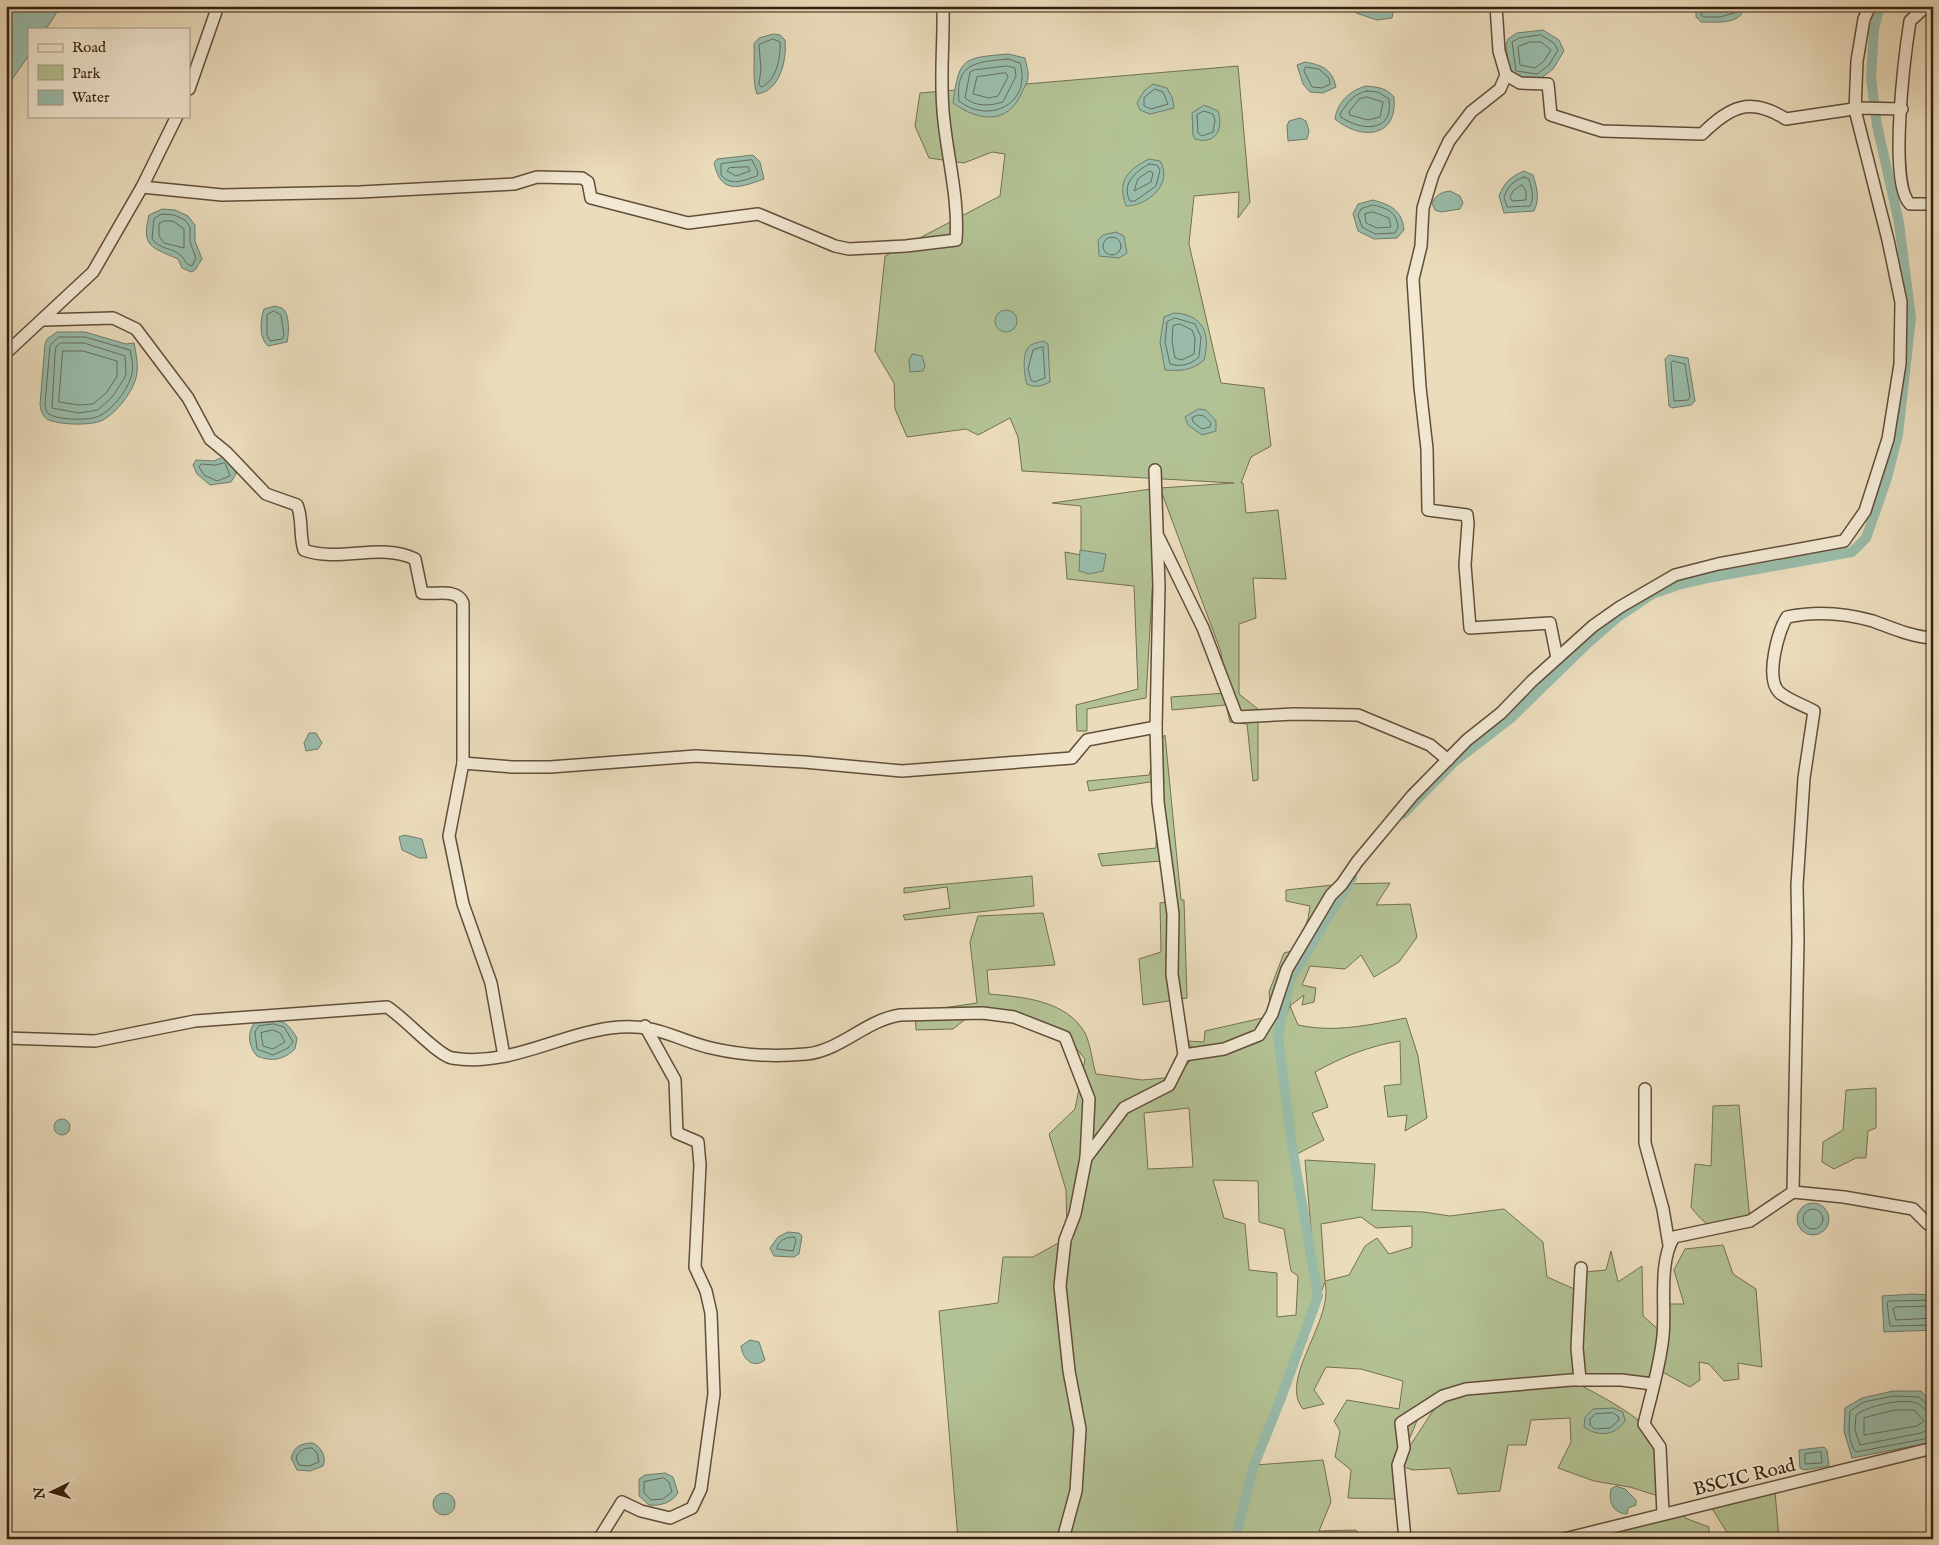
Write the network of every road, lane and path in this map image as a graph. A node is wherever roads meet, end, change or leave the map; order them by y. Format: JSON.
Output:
{"nodes":[{"id":1,"x":218,"y":6,"type":"edge"},
{"id":2,"x":943,"y":6,"type":"edge"},
{"id":3,"x":1496,"y":6,"type":"edge"},
{"id":4,"x":1870,"y":6,"type":"edge"},
{"id":5,"x":1933,"y":8,"type":"edge"},
{"id":6,"x":1506,"y":75,"type":"junction"},
{"id":7,"x":190,"y":87,"type":"edge"},
{"id":8,"x":1858,"y":109,"type":"junction"},
{"id":9,"x":1902,"y":109,"type":"junction"},
{"id":10,"x":176,"y":118,"type":"edge"},
{"id":11,"x":142,"y":187,"type":"junction"},
{"id":12,"x":1933,"y":204,"type":"edge"},
{"id":13,"x":43,"y":320,"type":"junction"},
{"id":14,"x":6,"y":353,"type":"edge"},
{"id":15,"x":1155,"y":470,"type":"dead end"},
{"id":16,"x":1157,"y":535,"type":"junction"},
{"id":17,"x":1933,"y":638,"type":"edge"},
{"id":18,"x":1557,"y":658,"type":"junction"},
{"id":19,"x":1156,"y":727,"type":"junction"},
{"id":20,"x":1448,"y":760,"type":"junction"},
{"id":21,"x":464,"y":763,"type":"junction"},
{"id":22,"x":645,"y":1026,"type":"junction"},
{"id":23,"x":6,"y":1038,"type":"edge"},
{"id":24,"x":1184,"y":1055,"type":"junction"},
{"id":25,"x":504,"y":1056,"type":"junction"},
{"id":26,"x":1645,"y":1089,"type":"dead end"},
{"id":27,"x":1086,"y":1158,"type":"junction"},
{"id":28,"x":1793,"y":1192,"type":"junction"},
{"id":29,"x":1933,"y":1224,"type":"edge"},
{"id":30,"x":1669,"y":1245,"type":"junction"},
{"id":31,"x":1581,"y":1268,"type":"dead end"},
{"id":32,"x":1580,"y":1380,"type":"junction"},
{"id":33,"x":1653,"y":1384,"type":"junction"},
{"id":34,"x":1933,"y":1448,"type":"edge"},
{"id":35,"x":1663,"y":1514,"type":"junction"},
{"id":36,"x":600,"y":1539,"type":"edge"},
{"id":37,"x":1063,"y":1539,"type":"edge"},
{"id":38,"x":1405,"y":1539,"type":"edge"},
{"id":39,"x":1564,"y":1539,"type":"edge"}],
"edges":[{"from":1,"to":7,"type":"street"},
{"from":2,"to":11,"type":"street"},
{"from":3,"to":6,"type":"street"},
{"from":4,"to":8,"type":"street"},
{"from":5,"to":9,"type":"street"},
{"from":6,"to":8,"type":"street"},
{"from":6,"to":18,"type":"street"},
{"from":8,"to":9,"type":"street"},
{"from":8,"to":18,"type":"street"},
{"from":9,"to":12,"type":"street"},
{"from":10,"to":11,"type":"street"},
{"from":11,"to":13,"type":"street"},
{"from":13,"to":14,"type":"street"},
{"from":13,"to":21,"type":"street"},
{"from":15,"to":16,"type":"street"},
{"from":16,"to":19,"type":"street"},
{"from":16,"to":20,"type":"street"},
{"from":17,"to":28,"type":"street"},
{"from":18,"to":20,"type":"street"},
{"from":19,"to":21,"type":"street"},
{"from":19,"to":24,"type":"street"},
{"from":20,"to":24,"type":"street"},
{"from":21,"to":25,"type":"street"},
{"from":22,"to":25,"type":"street"},
{"from":22,"to":27,"type":"street"},
{"from":22,"to":36,"type":"street"},
{"from":23,"to":25,"type":"street"},
{"from":24,"to":27,"type":"street"},
{"from":26,"to":30,"type":"street"},
{"from":27,"to":37,"type":"street"},
{"from":28,"to":29,"type":"street"},
{"from":28,"to":30,"type":"street"},
{"from":30,"to":33,"type":"street"},
{"from":31,"to":32,"type":"street"},
{"from":32,"to":33,"type":"street"},
{"from":32,"to":38,"type":"street"},
{"from":33,"to":35,"type":"street"},
{"from":34,"to":35,"type":"street","name":"BSCIC Road"},
{"from":35,"to":39,"type":"street","name":"BSCIC Road"}]}
